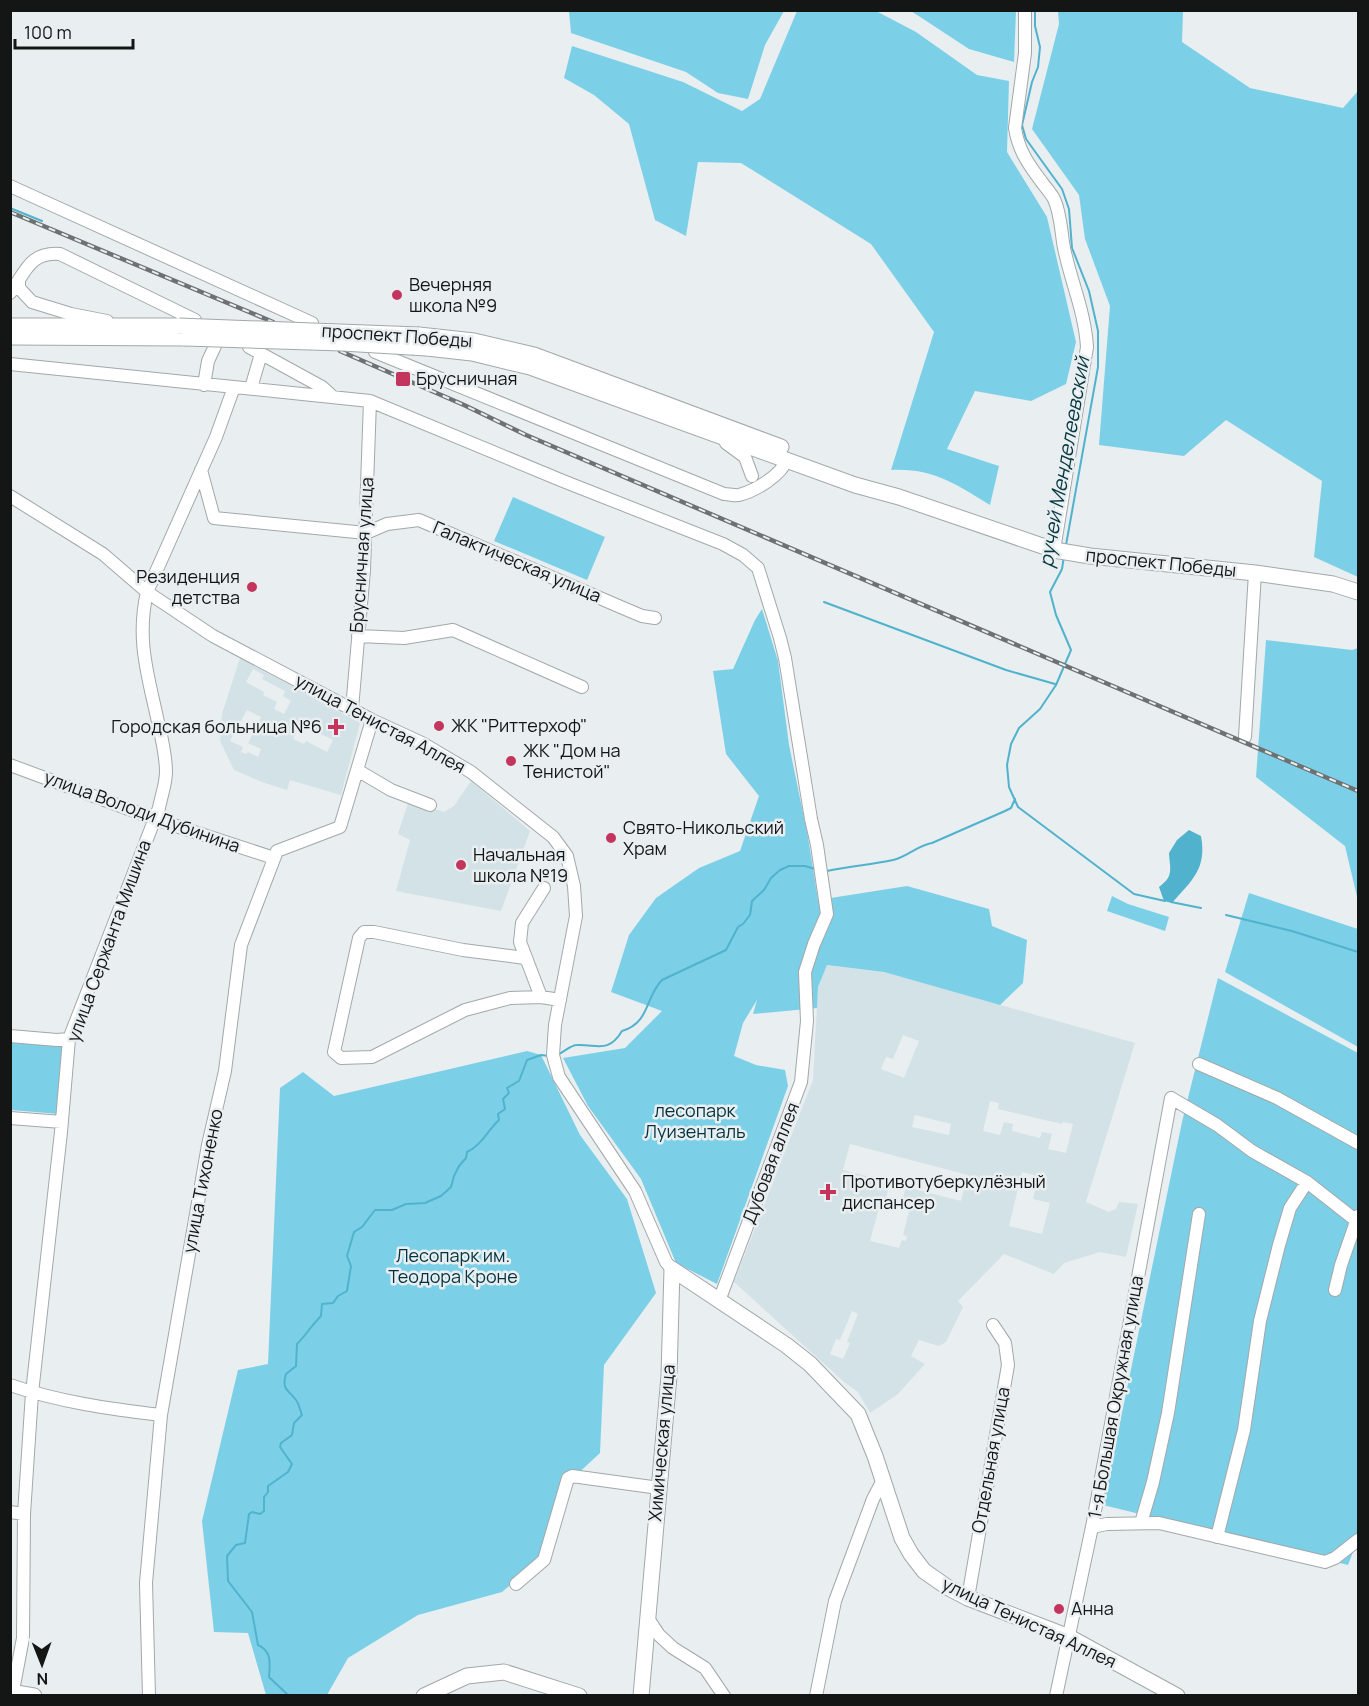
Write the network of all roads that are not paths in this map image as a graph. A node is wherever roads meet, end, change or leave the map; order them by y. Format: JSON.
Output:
{"nodes":[{"id":1,"x":1025,"y":10,"type":"edge"},
{"id":2,"x":10,"y":186,"type":"edge"},
{"id":3,"x":19,"y":281,"type":"junction"},
{"id":4,"x":10,"y":293,"type":"edge"},
{"id":5,"x":195,"y":320,"type":"dead end"},
{"id":6,"x":312,"y":323,"type":"dead end"},
{"id":7,"x":123,"y":325,"type":"junction"},
{"id":8,"x":10,"y":326,"type":"edge"},
{"id":9,"x":182,"y":332,"type":"junction"},
{"id":10,"x":10,"y":337,"type":"edge"},
{"id":11,"x":423,"y":342,"type":"junction"},
{"id":12,"x":215,"y":346,"type":"dead end"},
{"id":13,"x":249,"y":347,"type":"dead end"},
{"id":14,"x":375,"y":352,"type":"dead end"},
{"id":15,"x":261,"y":354,"type":"junction"},
{"id":16,"x":10,"y":364,"type":"edge"},
{"id":17,"x":204,"y":385,"type":"junction"},
{"id":18,"x":234,"y":387,"type":"junction"},
{"id":19,"x":251,"y":388,"type":"junction"},
{"id":20,"x":333,"y":397,"type":"junction"},
{"id":21,"x":370,"y":401,"type":"junction"},
{"id":22,"x":717,"y":434,"type":"junction"},
{"id":23,"x":765,"y":446,"type":"junction"},
{"id":24,"x":787,"y":459,"type":"junction"},
{"id":25,"x":201,"y":470,"type":"junction"},
{"id":26,"x":752,"y":476,"type":"junction"},
{"id":27,"x":745,"y":492,"type":"junction"},
{"id":28,"x":10,"y":496,"type":"edge"},
{"id":29,"x":899,"y":497,"type":"junction"},
{"id":30,"x":366,"y":533,"type":"junction"},
{"id":31,"x":1054,"y":550,"type":"junction"},
{"id":32,"x":1255,"y":573,"type":"junction"},
{"id":33,"x":147,"y":591,"type":"junction"},
{"id":34,"x":1359,"y":592,"type":"edge"},
{"id":35,"x":655,"y":618,"type":"dead end"},
{"id":36,"x":358,"y":636,"type":"junction"},
{"id":37,"x":582,"y":687,"type":"dead end"},
{"id":38,"x":352,"y":709,"type":"junction"},
{"id":39,"x":372,"y":720,"type":"junction"},
{"id":40,"x":1245,"y":737,"type":"dead end"},
{"id":41,"x":10,"y":765,"type":"edge"},
{"id":42,"x":357,"y":770,"type":"junction"},
{"id":43,"x":430,"y":805,"type":"dead end"},
{"id":44,"x":155,"y":819,"type":"junction"},
{"id":45,"x":274,"y":858,"type":"junction"},
{"id":46,"x":544,"y":888,"type":"dead end"},
{"id":47,"x":525,"y":958,"type":"junction"},
{"id":48,"x":541,"y":997,"type":"junction"},
{"id":49,"x":560,"y":1000,"type":"junction"},
{"id":50,"x":10,"y":1036,"type":"edge"},
{"id":51,"x":69,"y":1039,"type":"junction"},
{"id":52,"x":1199,"y":1064,"type":"dead end"},
{"id":53,"x":10,"y":1118,"type":"edge"},
{"id":54,"x":62,"y":1122,"type":"junction"},
{"id":55,"x":1359,"y":1143,"type":"edge"},
{"id":56,"x":1307,"y":1182,"type":"junction"},
{"id":57,"x":1199,"y":1214,"type":"dead end"},
{"id":58,"x":1358,"y":1220,"type":"edge"},
{"id":59,"x":672,"y":1269,"type":"junction"},
{"id":60,"x":1335,"y":1290,"type":"dead end"},
{"id":61,"x":719,"y":1300,"type":"junction"},
{"id":62,"x":993,"y":1325,"type":"dead end"},
{"id":63,"x":10,"y":1385,"type":"edge"},
{"id":64,"x":32,"y":1393,"type":"junction"},
{"id":65,"x":161,"y":1415,"type":"junction"},
{"id":66,"x":883,"y":1480,"type":"junction"},
{"id":67,"x":659,"y":1488,"type":"junction"},
{"id":68,"x":10,"y":1512,"type":"edge"},
{"id":69,"x":24,"y":1514,"type":"junction"},
{"id":70,"x":1142,"y":1523,"type":"junction"},
{"id":71,"x":1092,"y":1527,"type":"junction"},
{"id":72,"x":1217,"y":1537,"type":"junction"},
{"id":73,"x":1359,"y":1540,"type":"edge"},
{"id":74,"x":516,"y":1584,"type":"dead end"},
{"id":75,"x":968,"y":1598,"type":"junction"},
{"id":76,"x":647,"y":1617,"type":"junction"},
{"id":77,"x":1069,"y":1637,"type":"junction"},
{"id":78,"x":12,"y":1693,"type":"edge"},
{"id":79,"x":34,"y":1695,"type":"edge"},
{"id":80,"x":149,"y":1695,"type":"edge"},
{"id":81,"x":424,"y":1695,"type":"edge"},
{"id":82,"x":579,"y":1695,"type":"edge"},
{"id":83,"x":641,"y":1695,"type":"edge"},
{"id":84,"x":724,"y":1695,"type":"edge"},
{"id":85,"x":816,"y":1695,"type":"edge"},
{"id":86,"x":1056,"y":1695,"type":"edge"},
{"id":87,"x":1177,"y":1695,"type":"edge"}],
"edges":[{"from":1,"to":31,"type":"street"},
{"from":2,"to":6,"type":"street","name":"проспект Победы"},
{"from":3,"to":4,"type":"street"},
{"from":3,"to":5,"type":"street"},
{"from":3,"to":7,"type":"street"},
{"from":7,"to":8,"type":"main road","name":"проспект Победы"},
{"from":7,"to":9,"type":"main road","name":"проспект Победы"},
{"from":9,"to":10,"type":"main road","name":"проспект Победы"},
{"from":9,"to":11,"type":"main road","name":"проспект Победы","bridge":true},
{"from":11,"to":22,"type":"main road","name":"проспект Победы"},
{"from":11,"to":23,"type":"main road","name":"проспект Победы"},
{"from":12,"to":17,"type":"street"},
{"from":13,"to":15,"type":"street"},
{"from":14,"to":27,"type":"street","name":"проспект Победы"},
{"from":15,"to":19,"type":"street"},
{"from":15,"to":20,"type":"street"},
{"from":16,"to":17,"type":"street"},
{"from":17,"to":18,"type":"street"},
{"from":18,"to":19,"type":"street"},
{"from":18,"to":25,"type":"street","name":"улица Сержанта Мишина"},
{"from":19,"to":20,"type":"street"},
{"from":20,"to":21,"type":"street"},
{"from":21,"to":30,"type":"street","name":"Брусничная улица"},
{"from":21,"to":61,"type":"street","name":"Дубовая аллея"},
{"from":22,"to":23,"type":"main road","name":"проспект Победы"},
{"from":22,"to":26,"type":"street"},
{"from":23,"to":24,"type":"main road","name":"проспект Победы"},
{"from":23,"to":26,"type":"street"},
{"from":23,"to":29,"type":"main road","name":"проспект Победы"},
{"from":24,"to":27,"type":"street"},
{"from":24,"to":29,"type":"main road","name":"проспект Победы"},
{"from":25,"to":30,"type":"street","name":"Галактическая улица"},
{"from":25,"to":33,"type":"street","name":"улица Сержанта Мишина"},
{"from":26,"to":27,"type":"street"},
{"from":28,"to":33,"type":"street","name":"улица Тенистая Аллея"},
{"from":29,"to":31,"type":"main road","name":"проспект Победы"},
{"from":30,"to":35,"type":"street","name":"Галактическая улица"},
{"from":30,"to":36,"type":"street","name":"Брусничная улица"},
{"from":31,"to":32,"type":"main road","name":"проспект Победы"},
{"from":32,"to":34,"type":"main road","name":"проспект Победы"},
{"from":32,"to":40,"type":"street"},
{"from":33,"to":38,"type":"street","name":"улица Тенистая Аллея"},
{"from":33,"to":44,"type":"street","name":"улица Сержанта Мишина"},
{"from":36,"to":37,"type":"street"},
{"from":36,"to":38,"type":"street","name":"Брусничная улица"},
{"from":38,"to":39,"type":"street","name":"улица Тенистая Аллея"},
{"from":39,"to":42,"type":"street"},
{"from":39,"to":49,"type":"street","name":"улица Тенистая Аллея"},
{"from":41,"to":44,"type":"street","name":"улица Володи Дубинина"},
{"from":42,"to":43,"type":"street"},
{"from":42,"to":45,"type":"street"},
{"from":44,"to":45,"type":"street","name":"улица Володи Дубинина"},
{"from":44,"to":51,"type":"street","name":"улица Сержанта Мишина"},
{"from":45,"to":65,"type":"street","name":"улица Тихоненко"},
{"from":46,"to":47,"type":"street"},
{"from":47,"to":48,"type":"street"},
{"from":47,"to":48,"type":"street"},
{"from":48,"to":49,"type":"street"},
{"from":49,"to":59,"type":"street","name":"улица Тенистая Аллея"},
{"from":50,"to":51,"type":"street"},
{"from":51,"to":54,"type":"street","name":"улица Сержанта Мишина"},
{"from":52,"to":55,"type":"street"},
{"from":53,"to":54,"type":"street"},
{"from":54,"to":64,"type":"street","name":"улица Сержанта Мишина"},
{"from":56,"to":58,"type":"street"},
{"from":56,"to":71,"type":"street","name":"1-я Большая Окружная улица"},
{"from":56,"to":72,"type":"street"},
{"from":57,"to":70,"type":"street"},
{"from":58,"to":60,"type":"street"},
{"from":59,"to":61,"type":"main road","name":"улица Тенистая Аллея"},
{"from":59,"to":67,"type":"main road","name":"Химическая улица"},
{"from":61,"to":66,"type":"main road","name":"улица Тенистая Аллея"},
{"from":62,"to":75,"type":"street","name":"Отдельная улица"},
{"from":63,"to":64,"type":"street"},
{"from":64,"to":65,"type":"street"},
{"from":64,"to":69,"type":"street","name":"улица Сержанта Мишина"},
{"from":65,"to":80,"type":"street","name":"улица Тихоненко"},
{"from":66,"to":75,"type":"main road","name":"улица Тенистая Аллея"},
{"from":66,"to":85,"type":"street"},
{"from":67,"to":74,"type":"street"},
{"from":67,"to":76,"type":"main road","name":"Химическая улица"},
{"from":68,"to":69,"type":"street"},
{"from":69,"to":78,"type":"street","name":"улица Сержанта Мишина"},
{"from":70,"to":71,"type":"street"},
{"from":70,"to":72,"type":"street"},
{"from":71,"to":77,"type":"street","name":"1-я Большая Окружная улица"},
{"from":72,"to":73,"type":"street"},
{"from":75,"to":77,"type":"main road","name":"улица Тенистая Аллея"},
{"from":76,"to":83,"type":"main road","name":"Химическая улица"},
{"from":76,"to":84,"type":"street"},
{"from":77,"to":86,"type":"street","name":"1-я Большая Окружная улица"},
{"from":77,"to":87,"type":"main road","name":"улица Тенистая Аллея"},
{"from":78,"to":79,"type":"main road"},
{"from":81,"to":82,"type":"main road"}]}
